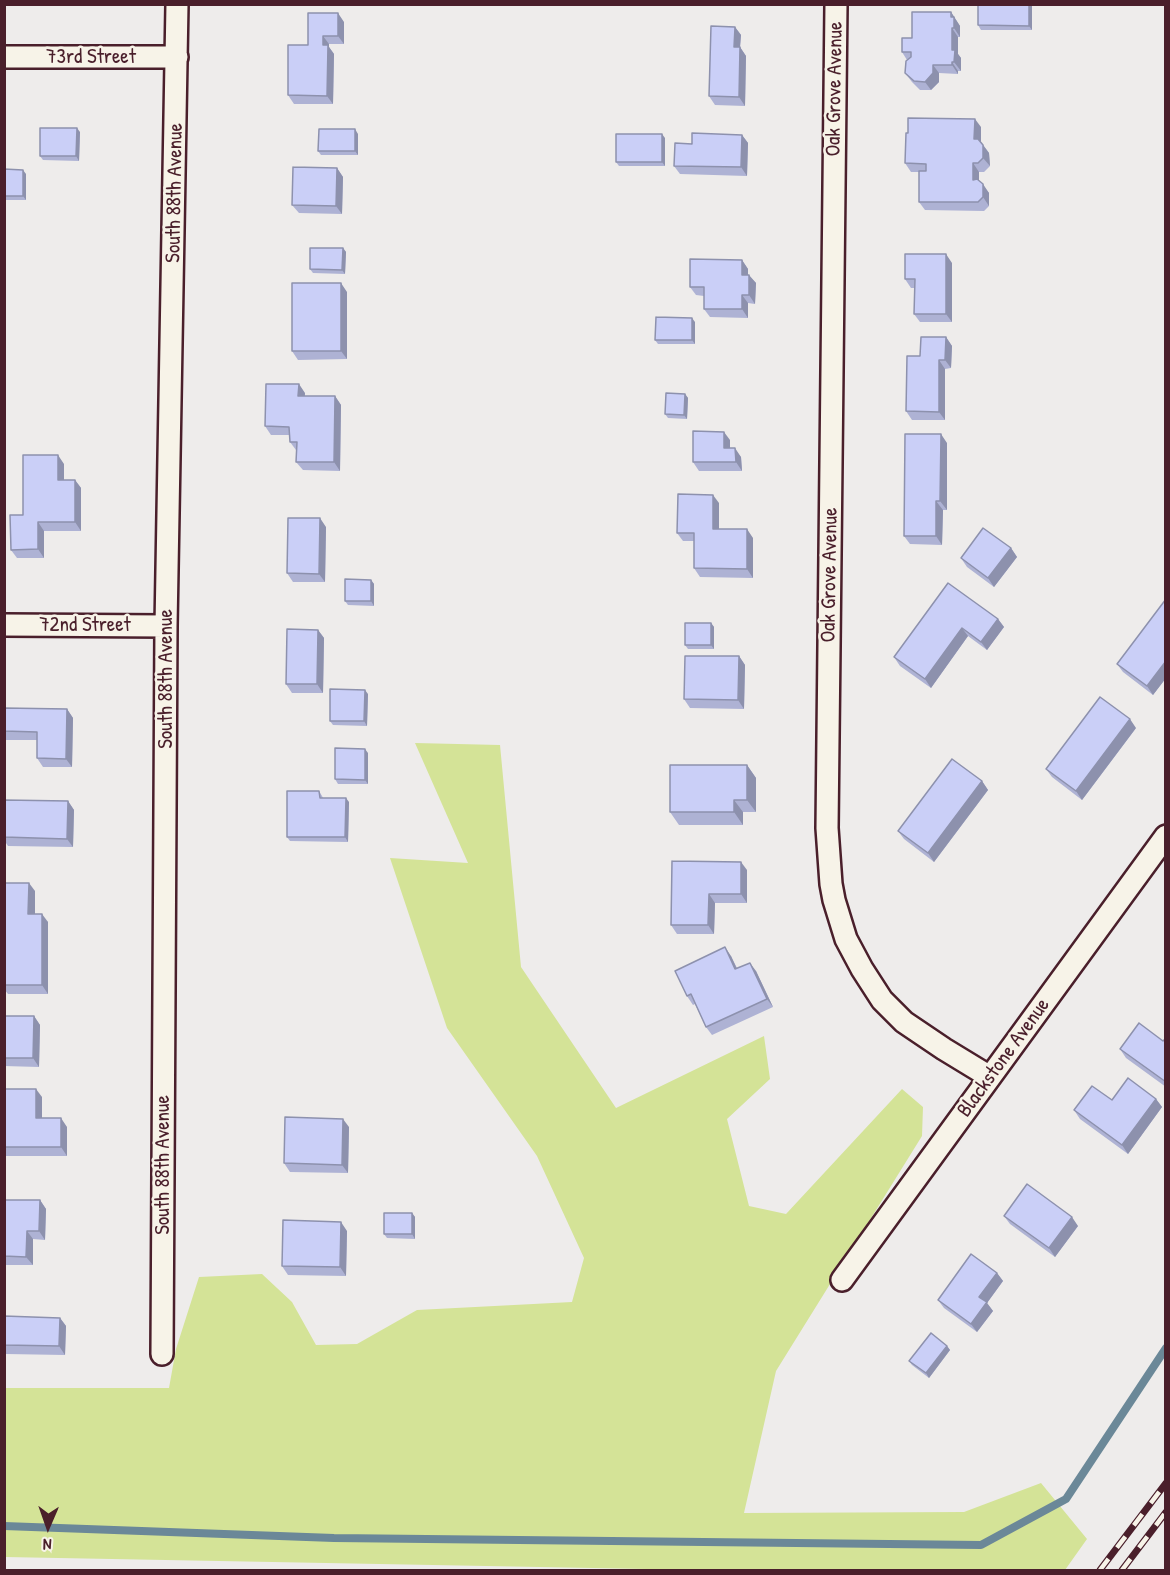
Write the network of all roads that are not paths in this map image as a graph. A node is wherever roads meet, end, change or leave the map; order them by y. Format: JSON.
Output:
{"nodes":[{"id":1,"x":177,"y":4,"type":"edge"},
{"id":2,"x":836,"y":4,"type":"edge"},
{"id":3,"x":4,"y":57,"type":"edge"},
{"id":4,"x":177,"y":57,"type":"junction"},
{"id":5,"x":4,"y":625,"type":"edge"},
{"id":6,"x":166,"y":626,"type":"junction"},
{"id":7,"x":1166,"y":836,"type":"edge"},
{"id":8,"x":990,"y":1077,"type":"junction"},
{"id":9,"x":842,"y":1280,"type":"dead end"},
{"id":10,"x":162,"y":1354,"type":"dead end"}],
"edges":[{"from":1,"to":4,"type":"street","name":"South 88th Avenue"},
{"from":2,"to":8,"type":"street","name":"Oak Grove Avenue"},
{"from":3,"to":4,"type":"street","name":"73rd Street"},
{"from":4,"to":6,"type":"street","name":"South 88th Avenue"},
{"from":5,"to":6,"type":"street","name":"72nd Street"},
{"from":6,"to":10,"type":"street","name":"South 88th Avenue"},
{"from":7,"to":8,"type":"street","name":"Blackstone Avenue"},
{"from":8,"to":9,"type":"street","name":"Blackstone Avenue"}]}
